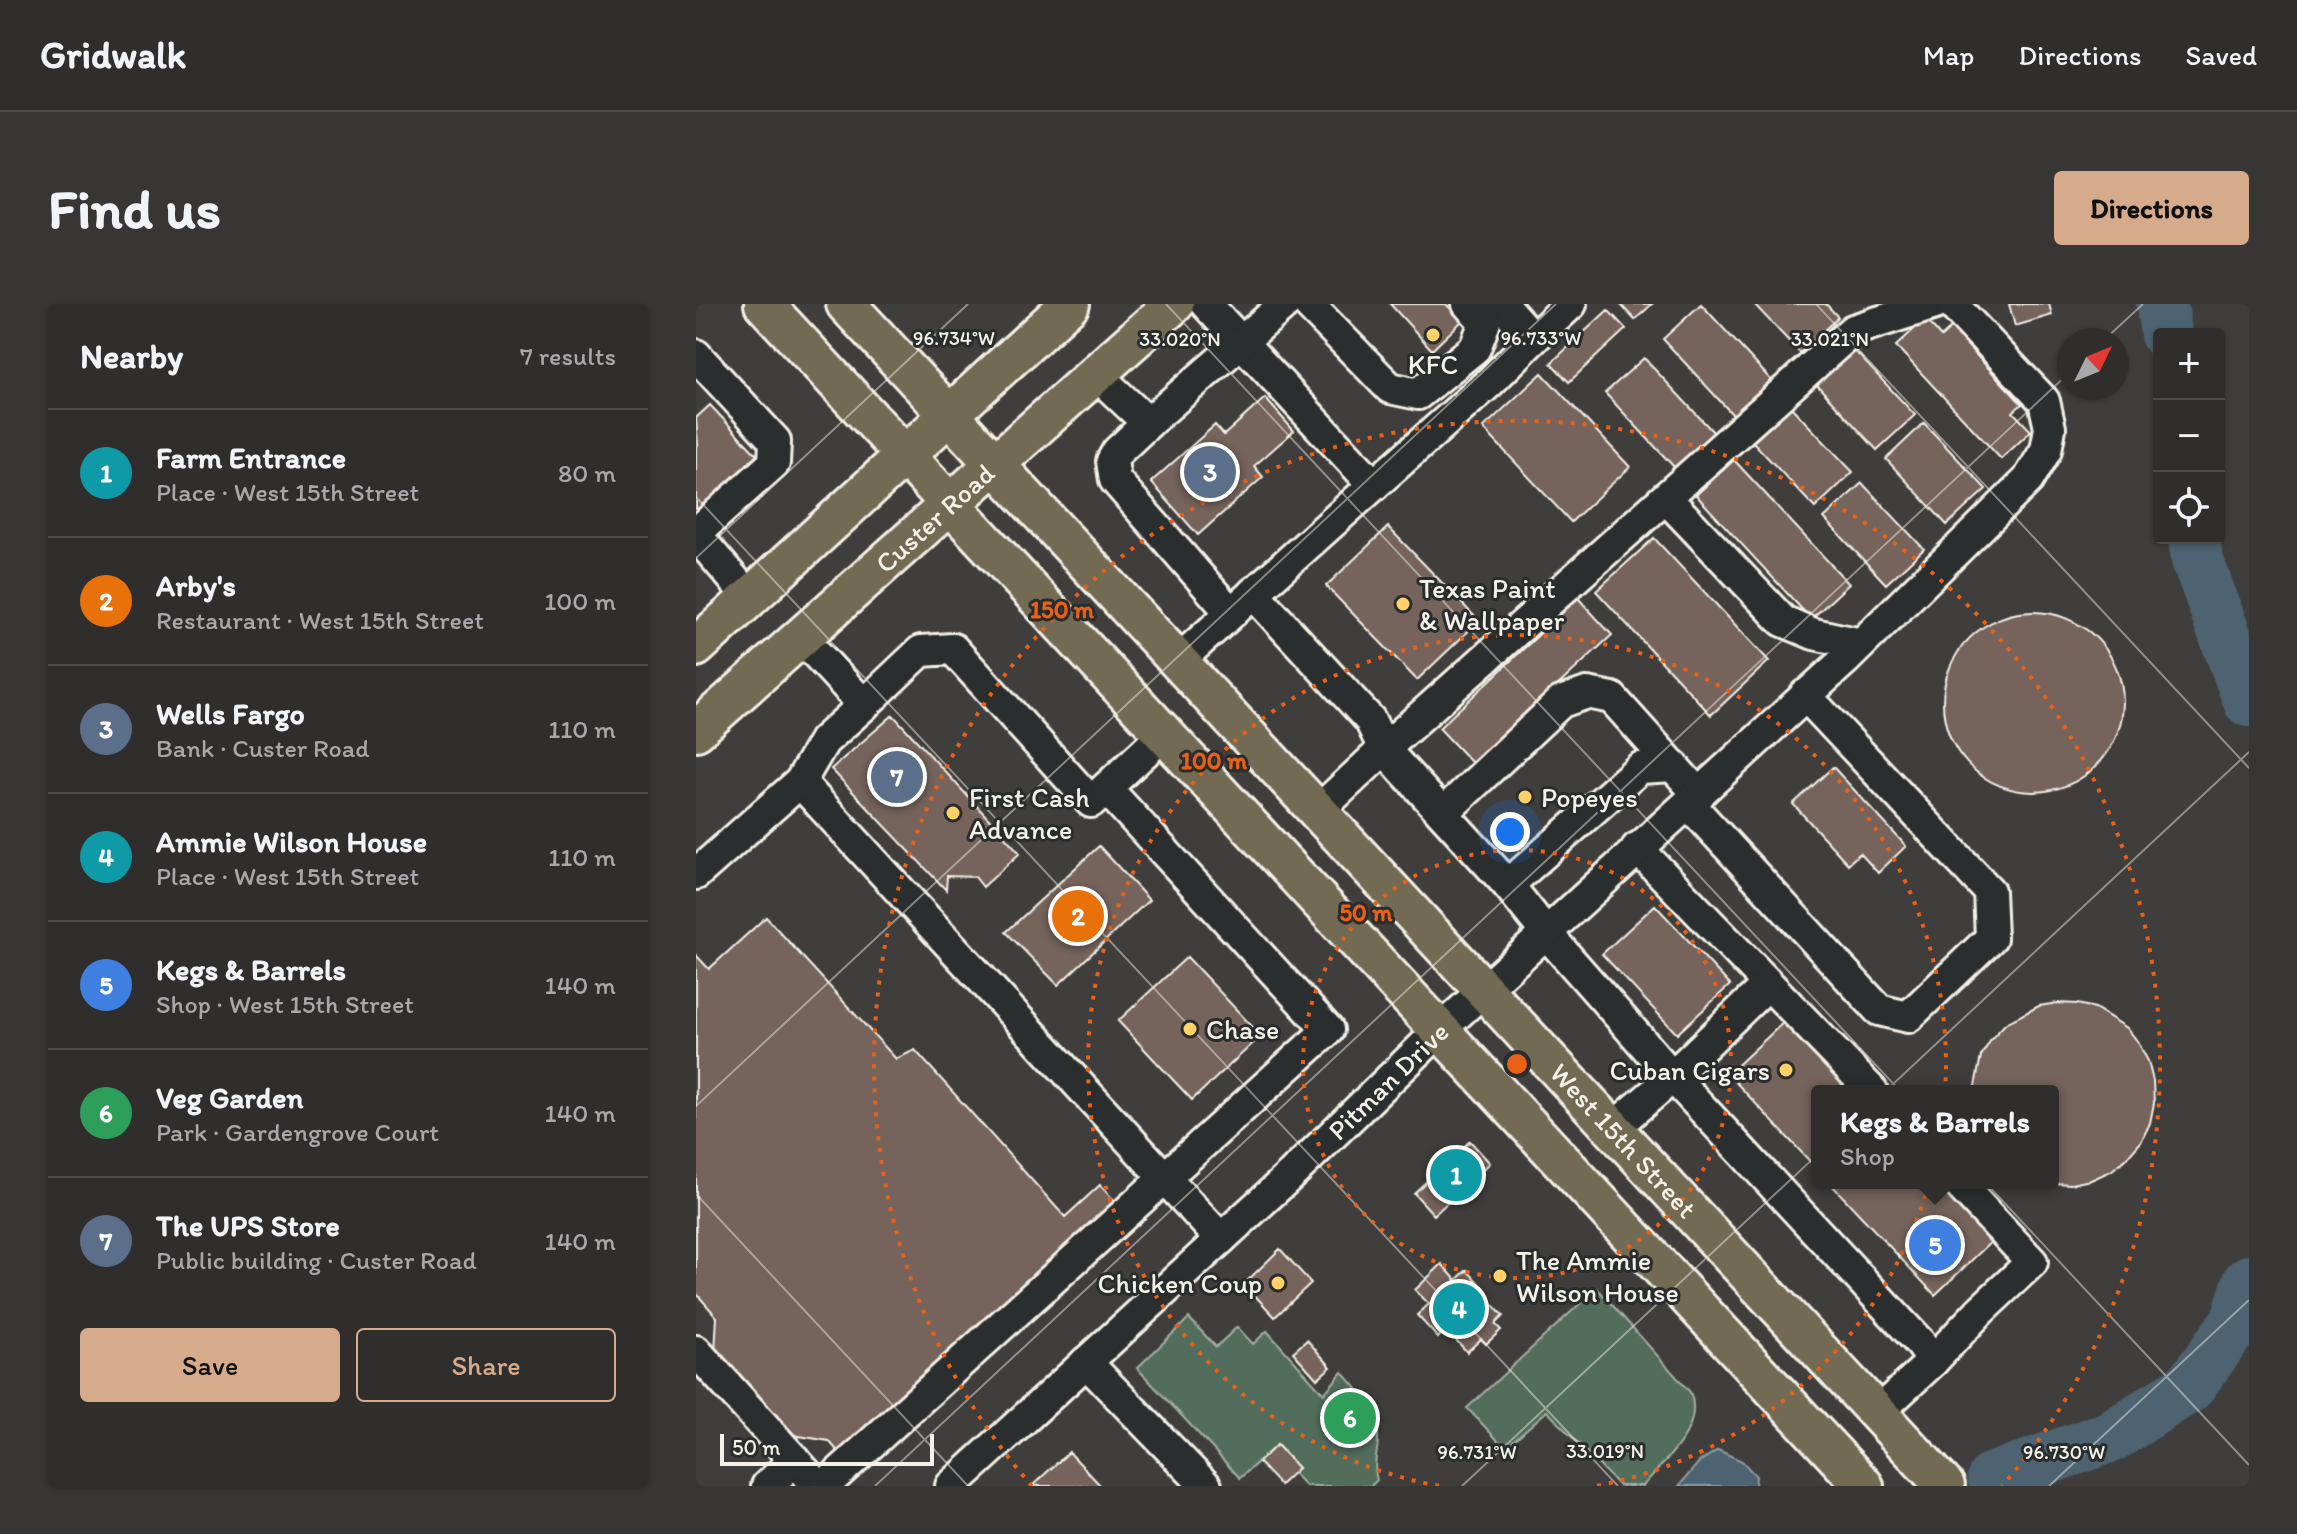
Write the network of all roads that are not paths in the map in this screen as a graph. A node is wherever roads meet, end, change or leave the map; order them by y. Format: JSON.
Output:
{"nodes":[{"id":1,"x":764,"y":304,"type":"edge"},
{"id":2,"x":846,"y":304,"type":"edge"},
{"id":3,"x":1070,"y":304,"type":"edge"},
{"id":4,"x":1174,"y":304,"type":"edge"},
{"id":5,"x":1206,"y":304,"type":"edge"},
{"id":6,"x":1285,"y":304,"type":"edge"},
{"id":7,"x":1308,"y":304,"type":"edge"},
{"id":8,"x":1468,"y":304,"type":"edge"},
{"id":9,"x":1502,"y":304,"type":"edge"},
{"id":10,"x":1571,"y":304,"type":"edge"},
{"id":11,"x":1935,"y":304,"type":"edge"},
{"id":12,"x":1952,"y":304,"type":"edge"},
{"id":13,"x":1533,"y":339,"type":"junction"},
{"id":14,"x":1242,"y":343,"type":"junction"},
{"id":15,"x":696,"y":355,"type":"edge"},
{"id":16,"x":1096,"y":374,"type":"junction"},
{"id":17,"x":949,"y":412,"type":"junction"},
{"id":18,"x":1148,"y":423,"type":"junction"},
{"id":19,"x":904,"y":454,"type":"junction"},
{"id":20,"x":996,"y":464,"type":"junction"},
{"id":21,"x":1374,"y":485,"type":"junction"},
{"id":22,"x":1666,"y":498,"type":"junction"},
{"id":23,"x":951,"y":504,"type":"junction"},
{"id":24,"x":696,"y":534,"type":"edge"},
{"id":25,"x":749,"y":597,"type":"junction"},
{"id":26,"x":1242,"y":603,"type":"junction"},
{"id":27,"x":801,"y":637,"type":"junction"},
{"id":28,"x":1861,"y":644,"type":"junction"},
{"id":29,"x":696,"y":647,"type":"edge"},
{"id":30,"x":1178,"y":661,"type":"junction"},
{"id":31,"x":1815,"y":686,"type":"junction"},
{"id":32,"x":864,"y":705,"type":"junction"},
{"id":33,"x":696,"y":731,"type":"edge"},
{"id":34,"x":1163,"y":735,"type":"junction"},
{"id":35,"x":1384,"y":749,"type":"junction"},
{"id":36,"x":1674,"y":766,"type":"junction"},
{"id":37,"x":800,"y":782,"type":"junction"},
{"id":38,"x":1106,"y":788,"type":"junction"},
{"id":39,"x":1694,"y":800,"type":"junction"},
{"id":40,"x":1318,"y":811,"type":"junction"},
{"id":41,"x":1443,"y":813,"type":"junction"},
{"id":42,"x":1637,"y":848,"type":"junction"},
{"id":43,"x":696,"y":874,"type":"edge"},
{"id":44,"x":1508,"y":885,"type":"junction"},
{"id":45,"x":1547,"y":934,"type":"junction"},
{"id":46,"x":1768,"y":984,"type":"junction"},
{"id":47,"x":1484,"y":990,"type":"junction"},
{"id":48,"x":1440,"y":1030,"type":"junction"},
{"id":49,"x":1672,"y":1076,"type":"junction"},
{"id":50,"x":1866,"y":1085,"type":"edge"},
{"id":51,"x":1613,"y":1128,"type":"junction"},
{"id":52,"x":1165,"y":1179,"type":"junction"},
{"id":53,"x":1964,"y":1189,"type":"edge"},
{"id":54,"x":1221,"y":1239,"type":"junction"},
{"id":55,"x":696,"y":1351,"type":"edge"},
{"id":56,"x":1933,"y":1361,"type":"junction"},
{"id":57,"x":1086,"y":1362,"type":"junction"},
{"id":58,"x":1877,"y":1413,"type":"junction"},
{"id":59,"x":1833,"y":1453,"type":"junction"},
{"id":60,"x":795,"y":1460,"type":"junction"},
{"id":61,"x":1936,"y":1477,"type":"edge"},
{"id":62,"x":767,"y":1486,"type":"edge"},
{"id":63,"x":821,"y":1486,"type":"edge"},
{"id":64,"x":951,"y":1486,"type":"edge"},
{"id":65,"x":1206,"y":1486,"type":"edge"},
{"id":66,"x":1864,"y":1486,"type":"edge"}],
"edges":[{"from":1,"to":19,"type":"main road"},
{"from":2,"to":17,"type":"main road","name":"West 15th Street"},
{"from":3,"to":17,"type":"main road"},
{"from":4,"to":16,"type":"main road","name":"Custer Road"},
{"from":5,"to":14,"type":"street"},
{"from":6,"to":14,"type":"street"},
{"from":7,"to":8,"type":"street"},
{"from":9,"to":13,"type":"street"},
{"from":10,"to":13,"type":"street"},
{"from":11,"to":22,"type":"street"},
{"from":12,"to":28,"type":"street","name":"Pitman Drive"},
{"from":13,"to":21,"type":"street"},
{"from":14,"to":18,"type":"street"},
{"from":14,"to":21,"type":"street"},
{"from":15,"to":24,"type":"street"},
{"from":16,"to":18,"type":"street"},
{"from":16,"to":20,"type":"main road","name":"Custer Road"},
{"from":17,"to":19,"type":"main road"},
{"from":17,"to":20,"type":"main road","name":"West 15th Street"},
{"from":18,"to":26,"type":"street"},
{"from":19,"to":23,"type":"main road"},
{"from":19,"to":25,"type":"main road"},
{"from":20,"to":23,"type":"main road","name":"Custer Road"},
{"from":20,"to":30,"type":"main road","name":"West 15th Street"},
{"from":21,"to":26,"type":"street"},
{"from":22,"to":28,"type":"street"},
{"from":22,"to":35,"type":"street"},
{"from":23,"to":27,"type":"main road","name":"Custer Road"},
{"from":23,"to":34,"type":"main road"},
{"from":24,"to":25,"type":"street"},
{"from":25,"to":29,"type":"main road"},
{"from":26,"to":30,"type":"street"},
{"from":26,"to":35,"type":"street"},
{"from":27,"to":32,"type":"street"},
{"from":27,"to":33,"type":"main road","name":"Custer Road"},
{"from":28,"to":31,"type":"street","name":"Pitman Drive"},
{"from":30,"to":40,"type":"main road","name":"West 15th Street"},
{"from":31,"to":39,"type":"street","name":"Pitman Drive"},
{"from":31,"to":39,"type":"street"},
{"from":32,"to":37,"type":"street"},
{"from":32,"to":38,"type":"street"},
{"from":34,"to":38,"type":"street"},
{"from":34,"to":48,"type":"main road"},
{"from":35,"to":40,"type":"street"},
{"from":35,"to":41,"type":"street"},
{"from":36,"to":39,"type":"street"},
{"from":36,"to":41,"type":"street"},
{"from":36,"to":44,"type":"street"},
{"from":37,"to":43,"type":"street"},
{"from":37,"to":52,"type":"street"},
{"from":38,"to":52,"type":"street"},
{"from":39,"to":42,"type":"street","name":"Pitman Drive"},
{"from":40,"to":47,"type":"main road","name":"West 15th Street"},
{"from":41,"to":44,"type":"street"},
{"from":42,"to":45,"type":"street","name":"Pitman Drive"},
{"from":42,"to":46,"type":"street"},
{"from":44,"to":45,"type":"street"},
{"from":45,"to":47,"type":"street","name":"Pitman Drive"},
{"from":45,"to":49,"type":"street"},
{"from":46,"to":49,"type":"street"},
{"from":46,"to":50,"type":"street"},
{"from":47,"to":48,"type":"street","name":"Pitman Drive"},
{"from":47,"to":51,"type":"main road","name":"West 15th Street"},
{"from":48,"to":54,"type":"street","name":"Pitman Drive"},
{"from":48,"to":59,"type":"main road"},
{"from":49,"to":51,"type":"street"},
{"from":49,"to":56,"type":"street"},
{"from":51,"to":58,"type":"main road","name":"West 15th Street"},
{"from":52,"to":54,"type":"street"},
{"from":52,"to":63,"type":"street"},
{"from":53,"to":56,"type":"street"},
{"from":54,"to":57,"type":"street","name":"Pitman Drive"},
{"from":55,"to":60,"type":"street"},
{"from":56,"to":58,"type":"street"},
{"from":57,"to":64,"type":"street","name":"Pitman Drive"},
{"from":57,"to":65,"type":"street"},
{"from":58,"to":59,"type":"main road"},
{"from":58,"to":61,"type":"main road","name":"West 15th Street"},
{"from":59,"to":66,"type":"main road"},
{"from":60,"to":62,"type":"street"},
{"from":60,"to":63,"type":"street"}]}
